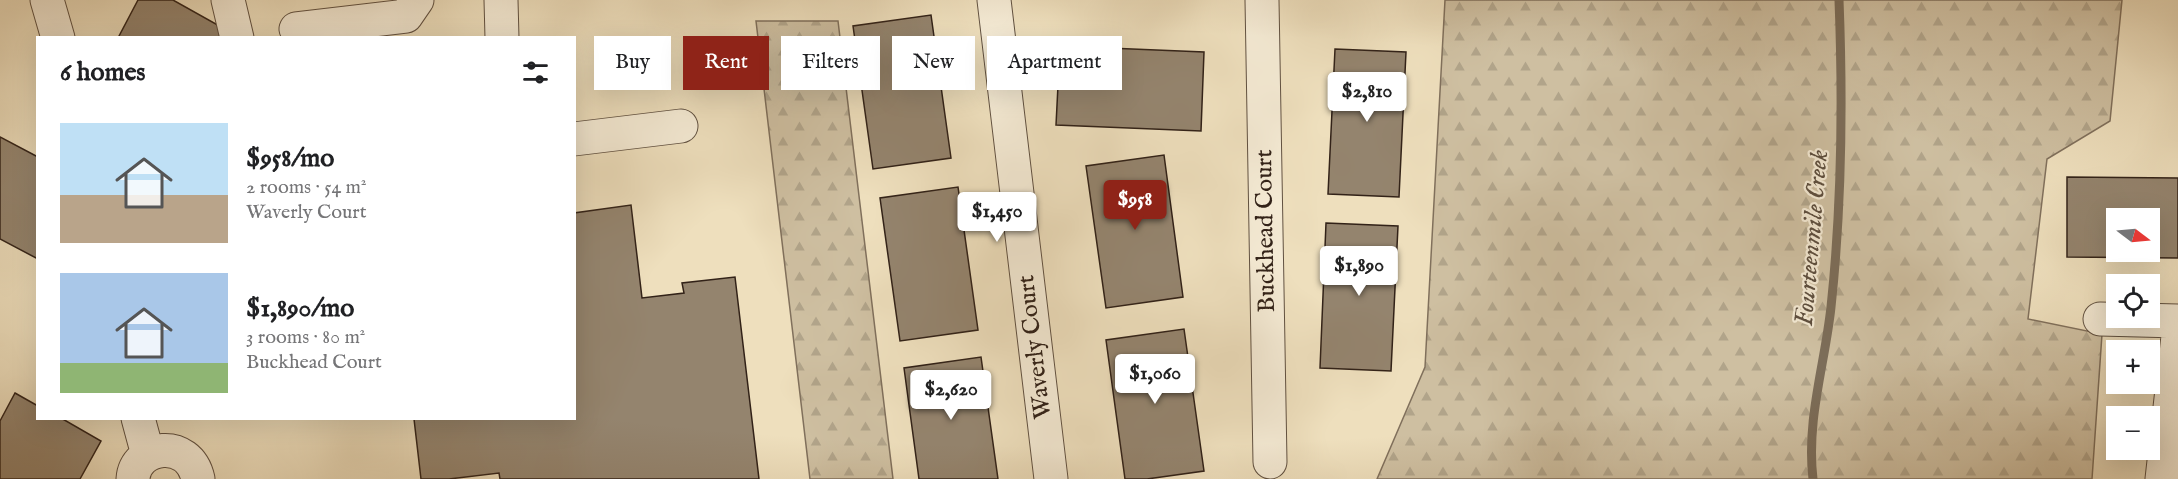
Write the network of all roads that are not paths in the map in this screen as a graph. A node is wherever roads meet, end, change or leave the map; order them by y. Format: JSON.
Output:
{"nodes":[{"id":1,"x":47,"y":0,"type":"edge"},
{"id":2,"x":228,"y":0,"type":"edge"},
{"id":3,"x":417,"y":0,"type":"edge"},
{"id":4,"x":501,"y":0,"type":"edge"},
{"id":5,"x":994,"y":0,"type":"edge"},
{"id":6,"x":1262,"y":0,"type":"edge"},
{"id":7,"x":296,"y":29,"type":"dead end"},
{"id":8,"x":57,"y":36,"type":"edge"},
{"id":9,"x":237,"y":36,"type":"edge"},
{"id":10,"x":502,"y":36,"type":"edge"},
{"id":11,"x":681,"y":126,"type":"dead end"},
{"id":12,"x":576,"y":139,"type":"edge"},
{"id":13,"x":2100,"y":319,"type":"dead end"},
{"id":14,"x":2178,"y":321,"type":"edge"},
{"id":15,"x":2178,"y":336,"type":"edge"},
{"id":16,"x":138,"y":420,"type":"edge"},
{"id":17,"x":1270,"y":462,"type":"dead end"},
{"id":18,"x":140,"y":467,"type":"edge"},
{"id":19,"x":198,"y":479,"type":"edge"},
{"id":20,"x":1051,"y":479,"type":"edge"},
{"id":21,"x":2162,"y":479,"type":"edge"}],
"edges":[{"from":1,"to":8,"type":"street"},
{"from":2,"to":9,"type":"street"},
{"from":3,"to":7,"type":"street"},
{"from":4,"to":10,"type":"street"},
{"from":5,"to":20,"type":"street","name":"Waverly Court"},
{"from":6,"to":17,"type":"street","name":"Buckhead Court"},
{"from":11,"to":12,"type":"street"},
{"from":13,"to":14,"type":"street"},
{"from":15,"to":21,"type":"street"},
{"from":16,"to":18,"type":"street"},
{"from":18,"to":19,"type":"street"}]}
